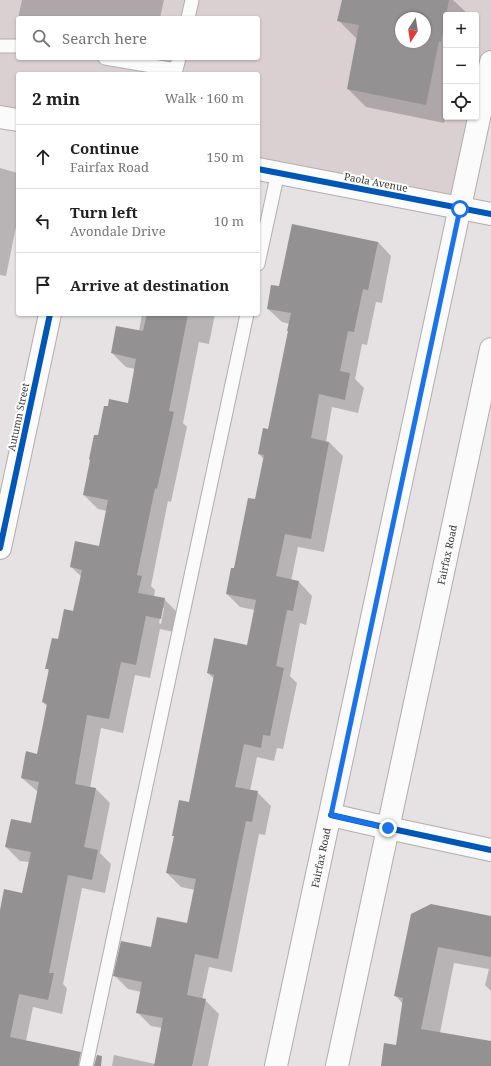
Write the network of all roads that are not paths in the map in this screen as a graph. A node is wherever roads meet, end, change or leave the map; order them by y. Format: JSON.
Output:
{"nodes":[{"id":1,"x":192,"y":0,"type":"edge"},
{"id":2,"x":188,"y":16,"type":"edge"},
{"id":3,"x":0,"y":46,"type":"edge"},
{"id":4,"x":16,"y":46,"type":"edge"},
{"id":5,"x":117,"y":60,"type":"edge"},
{"id":6,"x":178,"y":60,"type":"edge"},
{"id":7,"x":491,"y":62,"type":"edge"},
{"id":8,"x":0,"y":117,"type":"edge"},
{"id":9,"x":16,"y":120,"type":"edge"},
{"id":10,"x":268,"y":170,"type":"edge"},
{"id":11,"x":460,"y":209,"type":"junction"},
{"id":12,"x":491,"y":214,"type":"edge"},
{"id":13,"x":260,"y":245,"type":"edge"},
{"id":14,"x":50,"y":316,"type":"edge"},
{"id":15,"x":247,"y":316,"type":"edge"},
{"id":16,"x":491,"y":349,"type":"edge"},
{"id":17,"x":0,"y":548,"type":"edge"},
{"id":18,"x":331,"y":815,"type":"junction"},
{"id":19,"x":388,"y":828,"type":"junction"},
{"id":20,"x":491,"y":850,"type":"edge"},
{"id":21,"x":86,"y":1066,"type":"edge"},
{"id":22,"x":276,"y":1066,"type":"edge"},
{"id":23,"x":337,"y":1066,"type":"edge"}],
"edges":[{"from":1,"to":2,"type":"lane"},
{"from":3,"to":4,"type":"lane"},
{"from":5,"to":6,"type":"lane"},
{"from":7,"to":11,"type":"main road","name":"Fairfax Road"},
{"from":8,"to":9,"type":"main road"},
{"from":10,"to":11,"type":"main road","name":"Paola Avenue"},
{"from":10,"to":13,"type":"lane"},
{"from":11,"to":12,"type":"main road","name":"Paola Avenue"},
{"from":11,"to":18,"type":"main road","name":"Fairfax Road"},
{"from":14,"to":17,"type":"main road","name":"Autumn Street"},
{"from":15,"to":21,"type":"lane"},
{"from":16,"to":19,"type":"main road","name":"Fairfax Road"},
{"from":18,"to":19,"type":"main road"},
{"from":18,"to":22,"type":"main road","name":"Fairfax Road"},
{"from":19,"to":20,"type":"main road"},
{"from":19,"to":23,"type":"main road","name":"Fairfax Road"}]}
